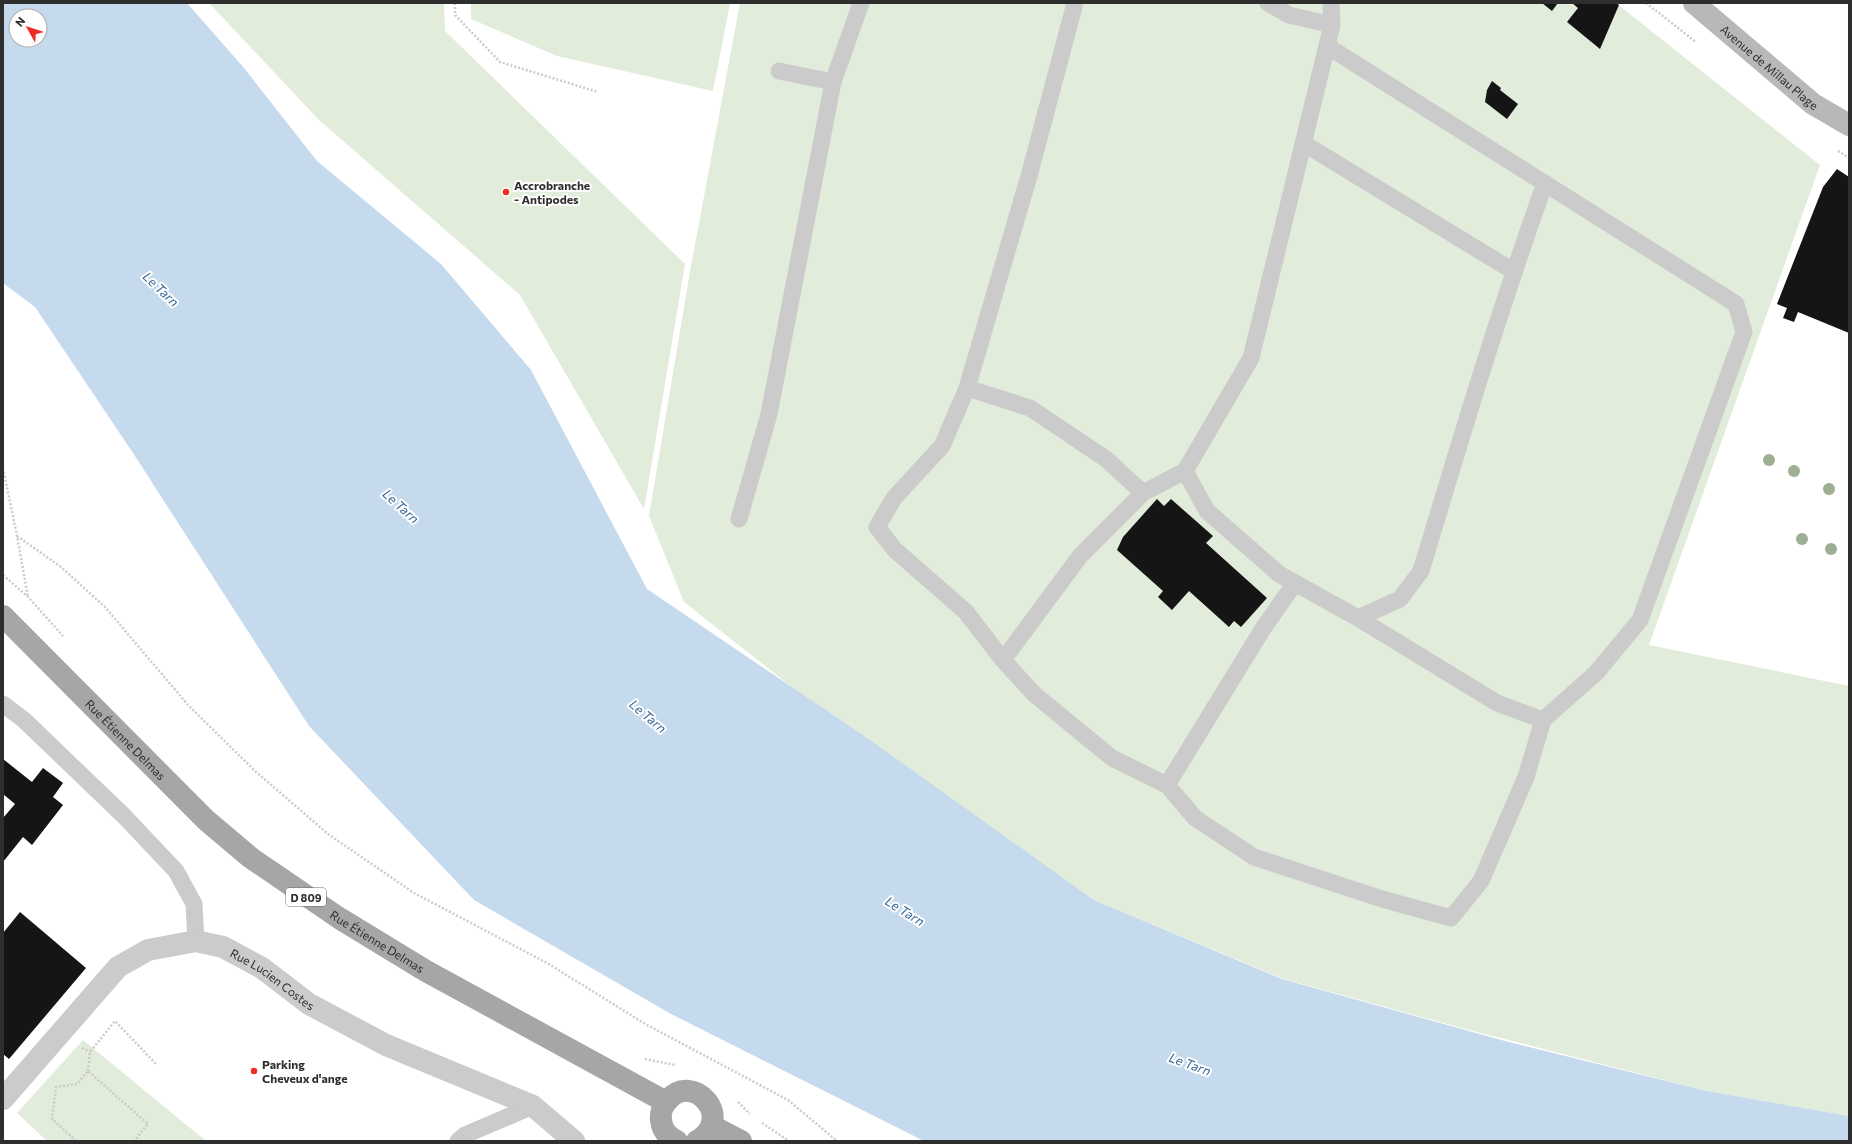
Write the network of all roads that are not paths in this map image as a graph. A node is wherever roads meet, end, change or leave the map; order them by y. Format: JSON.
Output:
{"nodes":[{"id":1,"x":861,"y":3,"type":"edge"},
{"id":2,"x":1075,"y":3,"type":"edge"},
{"id":3,"x":1268,"y":3,"type":"edge"},
{"id":4,"x":1331,"y":3,"type":"edge"},
{"id":5,"x":1694,"y":3,"type":"edge"},
{"id":6,"x":1332,"y":25,"type":"junction"},
{"id":7,"x":1327,"y":46,"type":"junction"},
{"id":8,"x":779,"y":71,"type":"dead end"},
{"id":9,"x":833,"y":82,"type":"junction"},
{"id":10,"x":1849,"y":125,"type":"edge"},
{"id":11,"x":1303,"y":143,"type":"junction"},
{"id":12,"x":1545,"y":183,"type":"junction"},
{"id":13,"x":1514,"y":271,"type":"junction"},
{"id":14,"x":967,"y":388,"type":"junction"},
{"id":15,"x":1185,"y":471,"type":"junction"},
{"id":16,"x":1143,"y":493,"type":"junction"},
{"id":17,"x":739,"y":518,"type":"dead end"},
{"id":18,"x":1295,"y":583,"type":"junction"},
{"id":19,"x":3,"y":616,"type":"edge"},
{"id":20,"x":1358,"y":618,"type":"junction"},
{"id":21,"x":1003,"y":660,"type":"junction"},
{"id":22,"x":3,"y":704,"type":"edge"},
{"id":23,"x":1542,"y":720,"type":"junction"},
{"id":24,"x":1167,"y":785,"type":"junction"},
{"id":25,"x":196,"y":941,"type":"junction"},
{"id":26,"x":3,"y":1099,"type":"edge"},
{"id":27,"x":666,"y":1102,"type":"junction"},
{"id":28,"x":533,"y":1106,"type":"junction"},
{"id":29,"x":704,"y":1134,"type":"edge"},
{"id":30,"x":669,"y":1138,"type":"edge"},
{"id":31,"x":458,"y":1141,"type":"edge"},
{"id":32,"x":574,"y":1141,"type":"edge"},
{"id":33,"x":741,"y":1141,"type":"edge"}],
"edges":[{"from":1,"to":9,"type":"lane"},
{"from":2,"to":14,"type":"lane"},
{"from":3,"to":6,"type":"lane"},
{"from":4,"to":6,"type":"lane"},
{"from":5,"to":10,"type":"street","name":"Avenue de Millau Plage"},
{"from":6,"to":7,"type":"lane"},
{"from":7,"to":11,"type":"lane"},
{"from":7,"to":12,"type":"lane"},
{"from":8,"to":9,"type":"lane"},
{"from":9,"to":17,"type":"lane"},
{"from":11,"to":13,"type":"lane"},
{"from":11,"to":15,"type":"lane"},
{"from":12,"to":13,"type":"lane"},
{"from":12,"to":23,"type":"lane"},
{"from":13,"to":20,"type":"lane"},
{"from":14,"to":16,"type":"lane"},
{"from":14,"to":21,"type":"lane"},
{"from":15,"to":16,"type":"lane"},
{"from":15,"to":18,"type":"lane"},
{"from":16,"to":21,"type":"lane"},
{"from":18,"to":20,"type":"lane"},
{"from":18,"to":24,"type":"lane"},
{"from":19,"to":27,"type":"main road","name":"Rue Étienne Delmas","number":"D 809"},
{"from":20,"to":23,"type":"lane"},
{"from":21,"to":24,"type":"lane"},
{"from":22,"to":25,"type":"lane"},
{"from":23,"to":24,"type":"lane"},
{"from":25,"to":26,"type":"street","name":"Rue Lucien Costes"},
{"from":25,"to":28,"type":"street","name":"Rue Lucien Costes"},
{"from":27,"to":29,"type":"main road"},
{"from":27,"to":30,"type":"main road"},
{"from":28,"to":31,"type":"lane"},
{"from":28,"to":32,"type":"street","name":"Rue Lucien Costes"},
{"from":29,"to":33,"type":"main road"}]}
